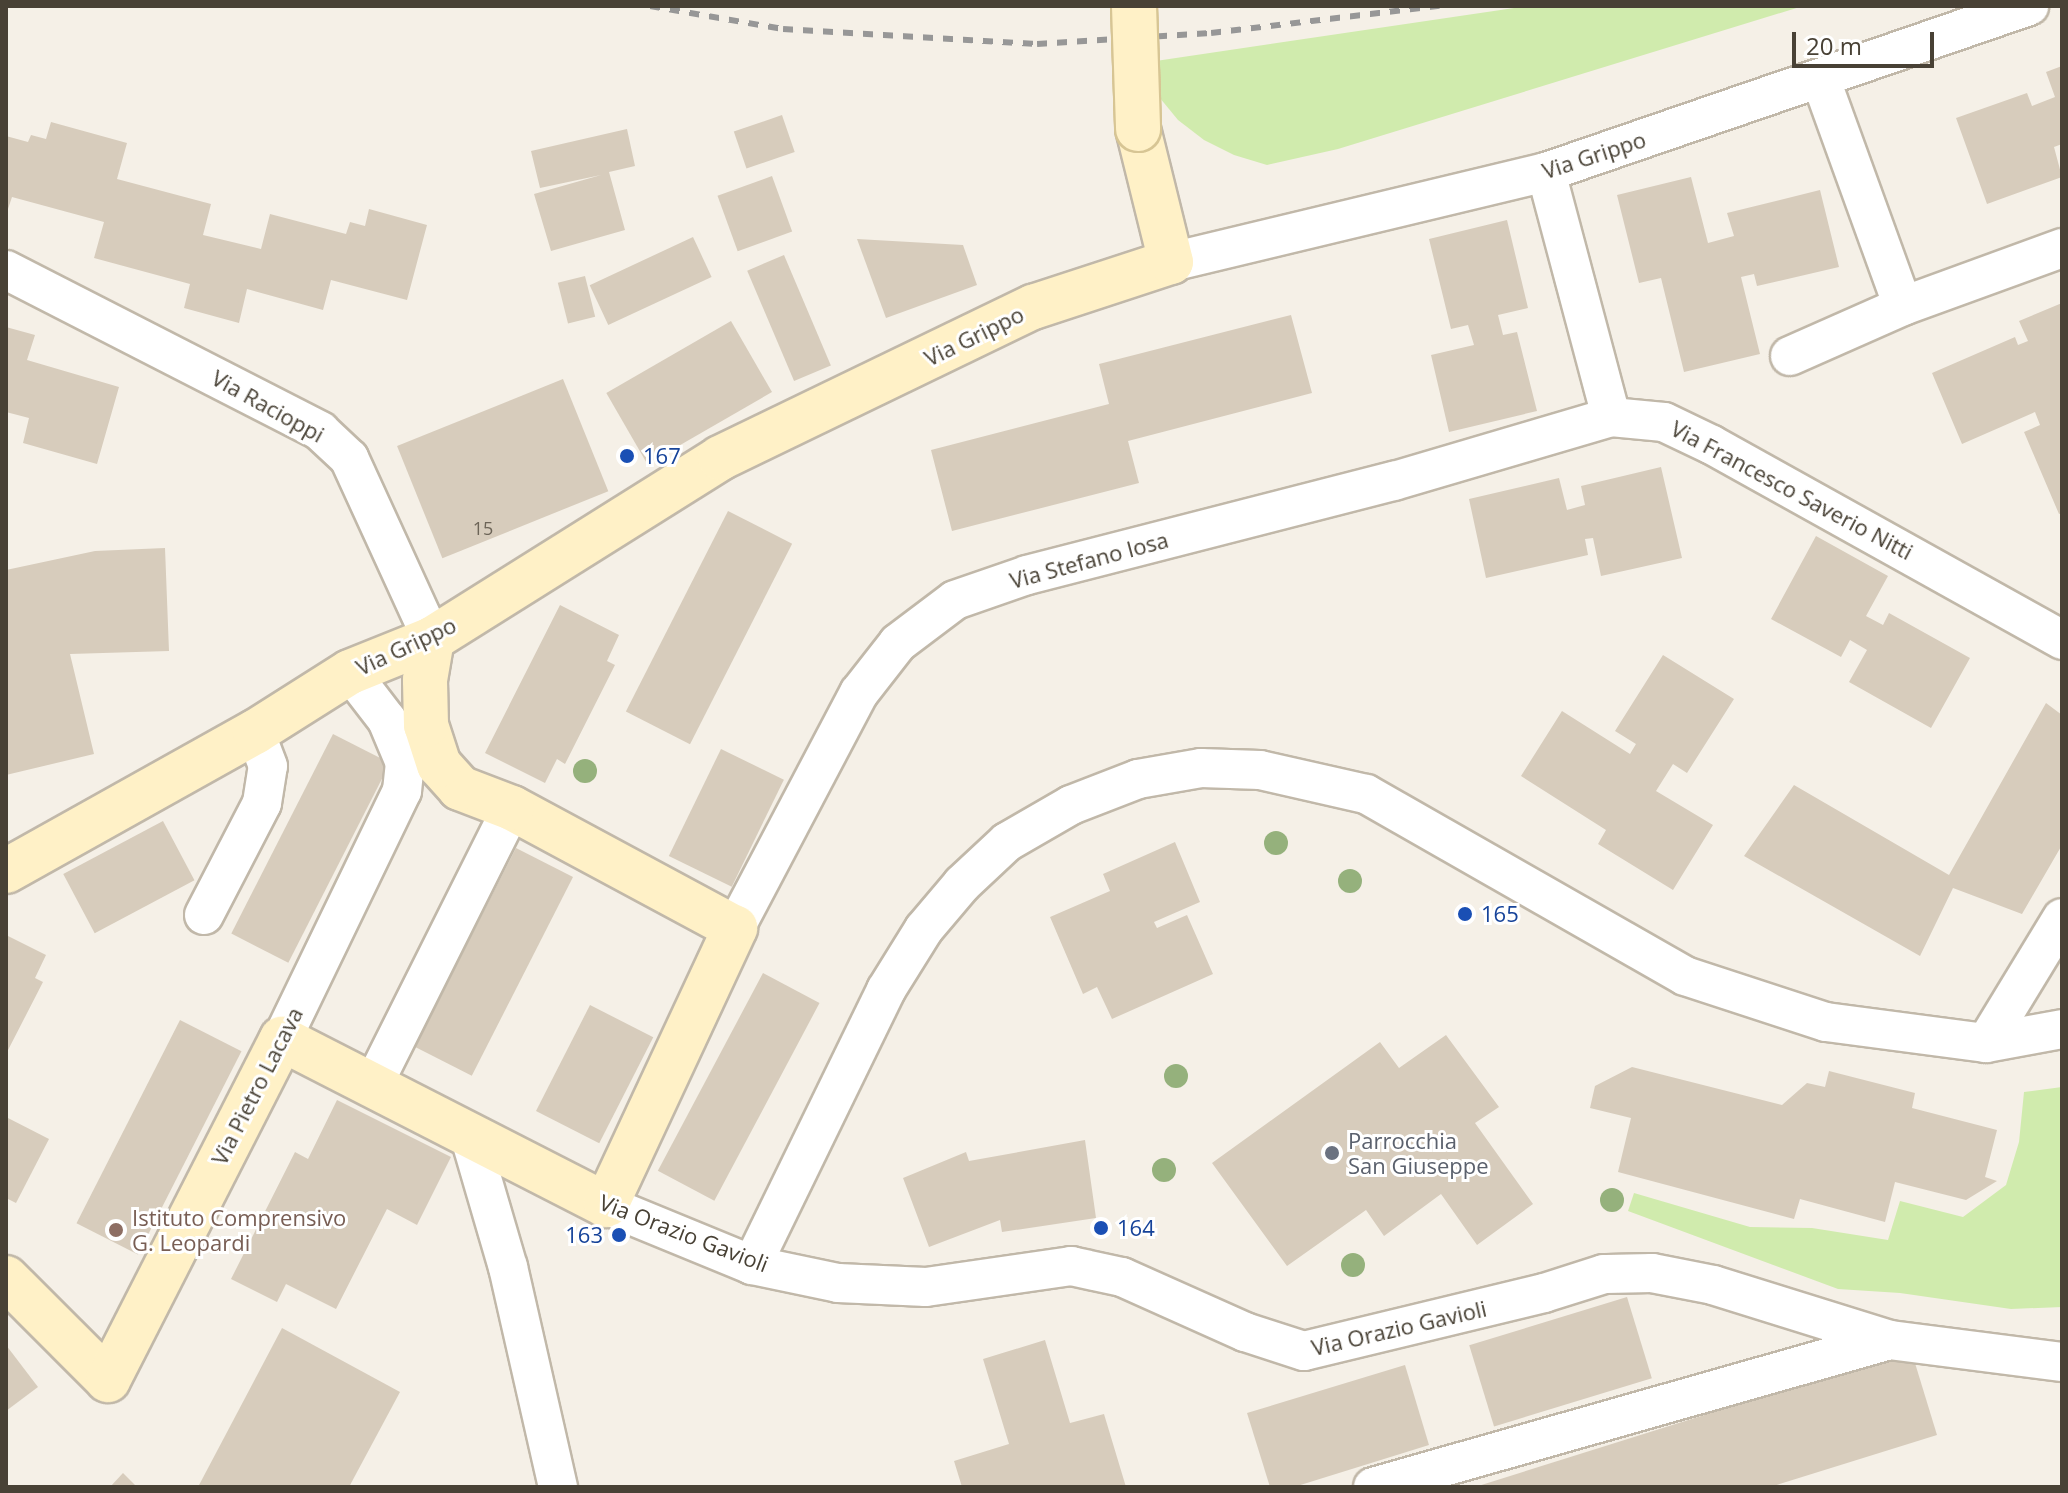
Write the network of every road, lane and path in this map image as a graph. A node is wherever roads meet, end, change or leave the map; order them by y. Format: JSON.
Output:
{"nodes":[{"id":1,"x":1134,"y":6,"type":"edge"},
{"id":2,"x":2029,"y":6,"type":"edge"},
{"id":3,"x":1821,"y":80,"type":"junction"},
{"id":4,"x":1546,"y":172,"type":"junction"},
{"id":5,"x":2062,"y":248,"type":"edge"},
{"id":6,"x":1171,"y":262,"type":"junction"},
{"id":7,"x":6,"y":270,"type":"edge"},
{"id":8,"x":1903,"y":306,"type":"junction"},
{"id":9,"x":1790,"y":356,"type":"dead end"},
{"id":10,"x":1611,"y":417,"type":"junction"},
{"id":11,"x":432,"y":639,"type":"junction"},
{"id":12,"x":2062,"y":640,"type":"edge"},
{"id":13,"x":350,"y":672,"type":"junction"},
{"id":14,"x":255,"y":732,"type":"junction"},
{"id":15,"x":460,"y":788,"type":"junction"},
{"id":16,"x":402,"y":791,"type":"junction"},
{"id":17,"x":512,"y":808,"type":"junction"},
{"id":18,"x":6,"y":871,"type":"edge"},
{"id":19,"x":204,"y":915,"type":"dead end"},
{"id":20,"x":2062,"y":918,"type":"edge"},
{"id":21,"x":735,"y":928,"type":"junction"},
{"id":22,"x":2062,"y":1029,"type":"edge"},
{"id":23,"x":282,"y":1039,"type":"junction"},
{"id":24,"x":1986,"y":1043,"type":"junction"},
{"id":25,"x":374,"y":1083,"type":"junction"},
{"id":26,"x":469,"y":1134,"type":"junction"},
{"id":27,"x":606,"y":1205,"type":"junction"},
{"id":28,"x":752,"y":1265,"type":"junction"},
{"id":29,"x":6,"y":1278,"type":"edge"},
{"id":30,"x":1890,"y":1340,"type":"junction"},
{"id":31,"x":2062,"y":1362,"type":"edge"},
{"id":32,"x":558,"y":1487,"type":"edge"},
{"id":33,"x":1373,"y":1487,"type":"edge"}],
"edges":[{"from":1,"to":6,"type":"street","bridge":true},
{"from":2,"to":3,"type":"street","name":"Via Grippo"},
{"from":3,"to":4,"type":"street","name":"Via Grippo"},
{"from":3,"to":8,"type":"street"},
{"from":4,"to":6,"type":"street","name":"Via Grippo"},
{"from":4,"to":10,"type":"street"},
{"from":5,"to":8,"type":"street"},
{"from":6,"to":11,"type":"street","name":"Via Grippo"},
{"from":7,"to":11,"type":"street","name":"Via Racioppi"},
{"from":8,"to":9,"type":"street"},
{"from":10,"to":12,"type":"street","name":"Via Francesco Saverio Nitti"},
{"from":10,"to":21,"type":"street","name":"Via Stefano Iosa"},
{"from":11,"to":13,"type":"street","name":"Via Grippo"},
{"from":11,"to":15,"type":"street"},
{"from":13,"to":14,"type":"street","name":"Via Grippo"},
{"from":13,"to":16,"type":"street"},
{"from":14,"to":18,"type":"street","name":"Via Grippo"},
{"from":14,"to":19,"type":"street"},
{"from":15,"to":16,"type":"street"},
{"from":15,"to":17,"type":"street"},
{"from":16,"to":23,"type":"street","name":"Via Pietro Lacava"},
{"from":17,"to":21,"type":"street"},
{"from":17,"to":25,"type":"street"},
{"from":20,"to":24,"type":"street"},
{"from":21,"to":27,"type":"street"},
{"from":22,"to":24,"type":"street"},
{"from":23,"to":25,"type":"street","name":"Via Orazio Gavioli"},
{"from":23,"to":29,"type":"street","name":"Via Pietro Lacava"},
{"from":24,"to":28,"type":"street"},
{"from":25,"to":26,"type":"street","name":"Via Orazio Gavioli"},
{"from":26,"to":27,"type":"street","name":"Via Orazio Gavioli"},
{"from":26,"to":32,"type":"street"},
{"from":27,"to":28,"type":"street","name":"Via Orazio Gavioli"},
{"from":28,"to":30,"type":"street","name":"Via Orazio Gavioli"},
{"from":30,"to":31,"type":"street"},
{"from":30,"to":33,"type":"street"}]}
